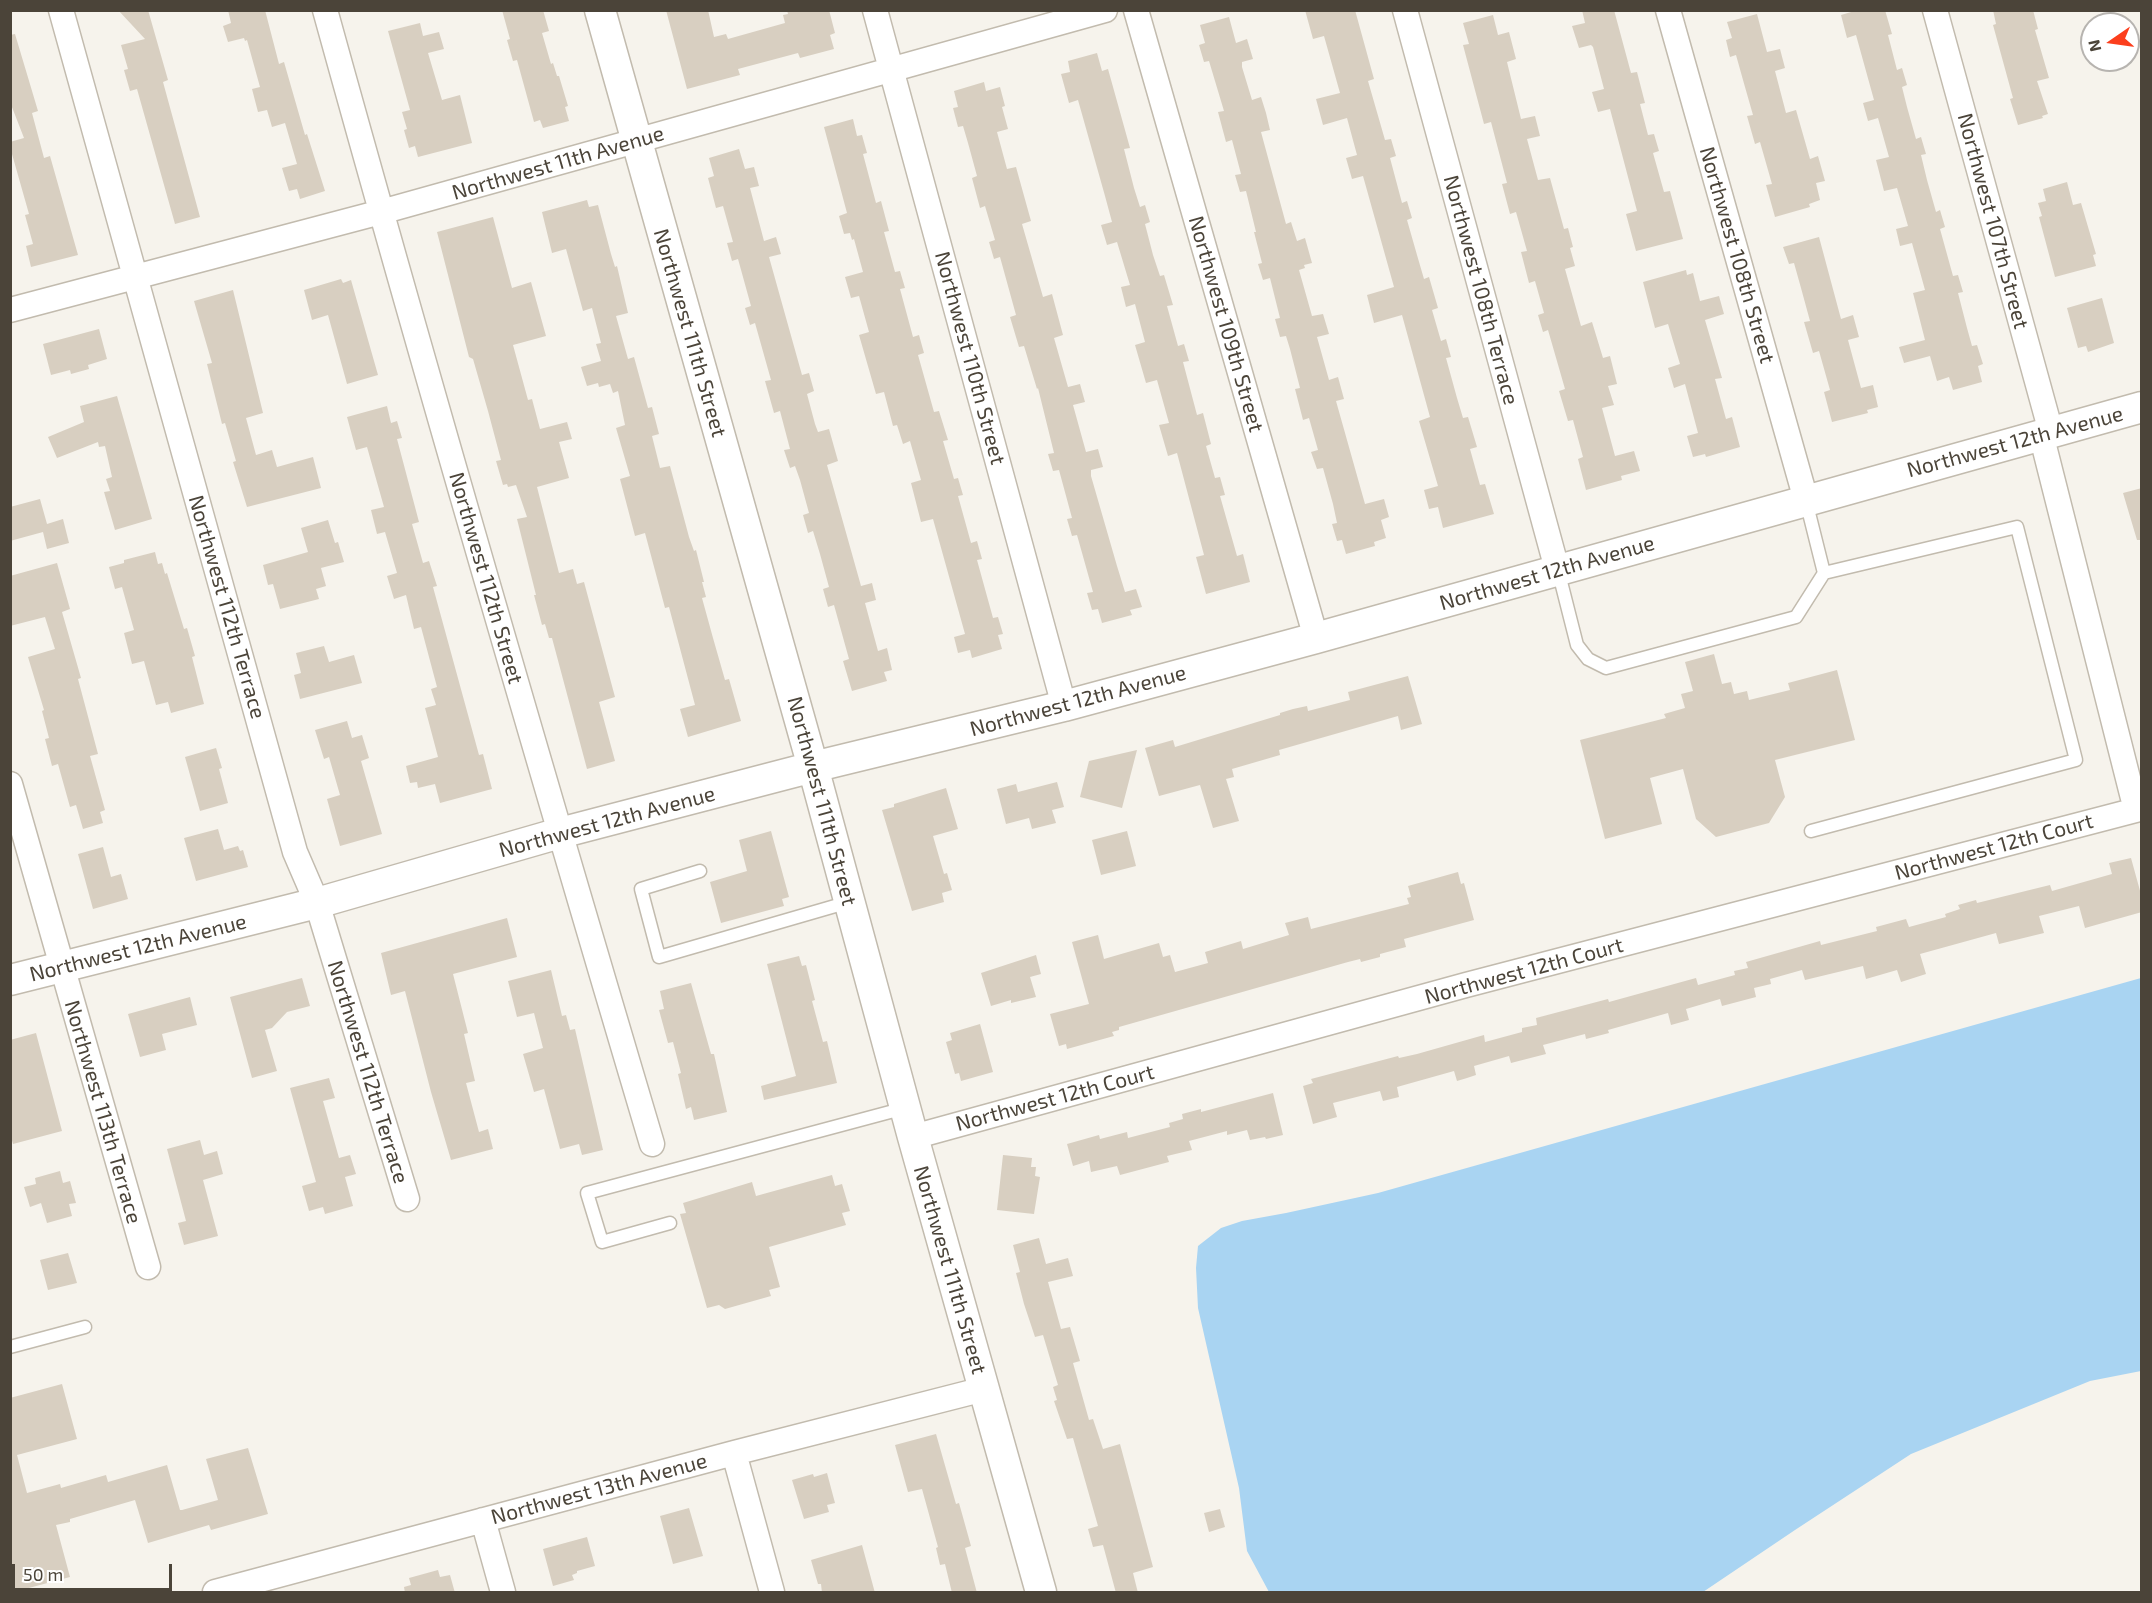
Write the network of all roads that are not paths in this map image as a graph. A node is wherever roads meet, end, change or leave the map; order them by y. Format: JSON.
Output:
{"nodes":[{"id":1,"x":61,"y":10,"type":"edge"},
{"id":2,"x":325,"y":10,"type":"edge"},
{"id":3,"x":600,"y":10,"type":"edge"},
{"id":4,"x":875,"y":10,"type":"edge"},
{"id":5,"x":1105,"y":10,"type":"edge"},
{"id":6,"x":1136,"y":10,"type":"edge"},
{"id":7,"x":1405,"y":10,"type":"edge"},
{"id":8,"x":1668,"y":10,"type":"edge"},
{"id":9,"x":1935,"y":10,"type":"edge"},
{"id":10,"x":891,"y":69,"type":"junction"},
{"id":11,"x":636,"y":141,"type":"junction"},
{"id":12,"x":381,"y":212,"type":"junction"},
{"id":13,"x":135,"y":277,"type":"junction"},
{"id":14,"x":10,"y":310,"type":"edge"},
{"id":15,"x":2142,"y":407,"type":"edge"},
{"id":16,"x":2046,"y":433,"type":"junction"},
{"id":17,"x":1806,"y":500,"type":"junction"},
{"id":18,"x":1557,"y":569,"type":"junction"},
{"id":19,"x":1824,"y":573,"type":"junction"},
{"id":20,"x":1316,"y":638,"type":"junction"},
{"id":21,"x":1064,"y":706,"type":"junction"},
{"id":22,"x":813,"y":767,"type":"junction"},
{"id":23,"x":10,"y":784,"type":"edge"},
{"id":24,"x":2136,"y":810,"type":"joint"},
{"id":25,"x":1811,"y":831,"type":"dead end"},
{"id":26,"x":560,"y":833,"type":"junction"},
{"id":27,"x":700,"y":871,"type":"dead end"},
{"id":28,"x":849,"y":902,"type":"junction"},
{"id":29,"x":317,"y":903,"type":"junction"},
{"id":30,"x":61,"y":966,"type":"junction"},
{"id":31,"x":10,"y":980,"type":"edge"},
{"id":32,"x":905,"y":1108,"type":"junction"},
{"id":33,"x":913,"y":1137,"type":"junction"},
{"id":34,"x":652,"y":1144,"type":"dead end"},
{"id":35,"x":407,"y":1199,"type":"dead end"},
{"id":36,"x":670,"y":1223,"type":"dead end"},
{"id":37,"x":148,"y":1267,"type":"dead end"},
{"id":38,"x":85,"y":1327,"type":"dead end"},
{"id":39,"x":10,"y":1347,"type":"edge"},
{"id":40,"x":984,"y":1389,"type":"junction"},
{"id":41,"x":734,"y":1453,"type":"junction"},
{"id":42,"x":483,"y":1520,"type":"junction"},
{"id":43,"x":240,"y":1589,"type":"edge"},
{"id":44,"x":215,"y":1593,"type":"edge"},
{"id":45,"x":504,"y":1593,"type":"edge"},
{"id":46,"x":772,"y":1593,"type":"edge"},
{"id":47,"x":1041,"y":1593,"type":"edge"}],
"edges":[{"from":1,"to":13,"type":"street","name":"Northwest 112th Terrace"},
{"from":2,"to":12,"type":"street","name":"Northwest 112th Street"},
{"from":3,"to":11,"type":"street","name":"Northwest 111th Street"},
{"from":4,"to":10,"type":"street","name":"Northwest 110th Street"},
{"from":5,"to":10,"type":"street","name":"Northwest 11th Avenue"},
{"from":6,"to":20,"type":"street","name":"Northwest 109th Street"},
{"from":7,"to":18,"type":"street","name":"Northwest 108th Terrace"},
{"from":8,"to":17,"type":"street","name":"Northwest 108th Street"},
{"from":9,"to":16,"type":"street","name":"Northwest 107th Street"},
{"from":10,"to":11,"type":"street","name":"Northwest 11th Avenue"},
{"from":10,"to":21,"type":"street","name":"Northwest 110th Street"},
{"from":11,"to":12,"type":"street","name":"Northwest 11th Avenue"},
{"from":11,"to":22,"type":"street","name":"Northwest 111th Street"},
{"from":12,"to":13,"type":"street","name":"Northwest 11th Avenue"},
{"from":12,"to":26,"type":"street","name":"Northwest 112th Street"},
{"from":13,"to":14,"type":"street","name":"Northwest 11th Avenue"},
{"from":13,"to":29,"type":"street","name":"Northwest 112th Terrace"},
{"from":15,"to":16,"type":"street","name":"Northwest 12th Avenue"},
{"from":16,"to":17,"type":"street","name":"Northwest 12th Avenue"},
{"from":16,"to":24,"type":"street","name":"Northwest 107th Street"},
{"from":17,"to":18,"type":"street","name":"Northwest 12th Avenue"},
{"from":17,"to":19,"type":"lane"},
{"from":18,"to":19,"type":"lane"},
{"from":18,"to":20,"type":"street","name":"Northwest 12th Avenue"},
{"from":19,"to":25,"type":"lane"},
{"from":20,"to":21,"type":"street","name":"Northwest 12th Avenue"},
{"from":21,"to":22,"type":"street","name":"Northwest 12th Avenue"},
{"from":22,"to":26,"type":"street","name":"Northwest 12th Avenue"},
{"from":22,"to":28,"type":"street","name":"Northwest 111th Street"},
{"from":23,"to":30,"type":"street","name":"Northwest 113th Terrace"},
{"from":24,"to":33,"type":"street","name":"Northwest 12th Court"},
{"from":26,"to":29,"type":"street","name":"Northwest 12th Avenue"},
{"from":26,"to":34,"type":"street","name":"Northwest 112th Street"},
{"from":27,"to":28,"type":"lane"},
{"from":28,"to":32,"type":"street","name":"Northwest 111th Street"},
{"from":29,"to":30,"type":"street","name":"Northwest 12th Avenue"},
{"from":29,"to":35,"type":"street","name":"Northwest 112th Terrace"},
{"from":30,"to":31,"type":"street","name":"Northwest 12th Avenue"},
{"from":30,"to":37,"type":"street","name":"Northwest 113th Terrace"},
{"from":32,"to":33,"type":"street","name":"Northwest 111th Street"},
{"from":32,"to":36,"type":"lane"},
{"from":33,"to":40,"type":"street","name":"Northwest 111th Street"},
{"from":38,"to":39,"type":"lane"},
{"from":40,"to":41,"type":"street","name":"Northwest 13th Avenue"},
{"from":40,"to":47,"type":"street","name":"Northwest 111th Street"},
{"from":41,"to":42,"type":"street","name":"Northwest 13th Avenue"},
{"from":41,"to":46,"type":"street"},
{"from":42,"to":43,"type":"street","name":"Northwest 13th Avenue"},
{"from":42,"to":45,"type":"street"},
{"from":43,"to":44,"type":"street","name":"Northwest 13th Avenue"}]}
